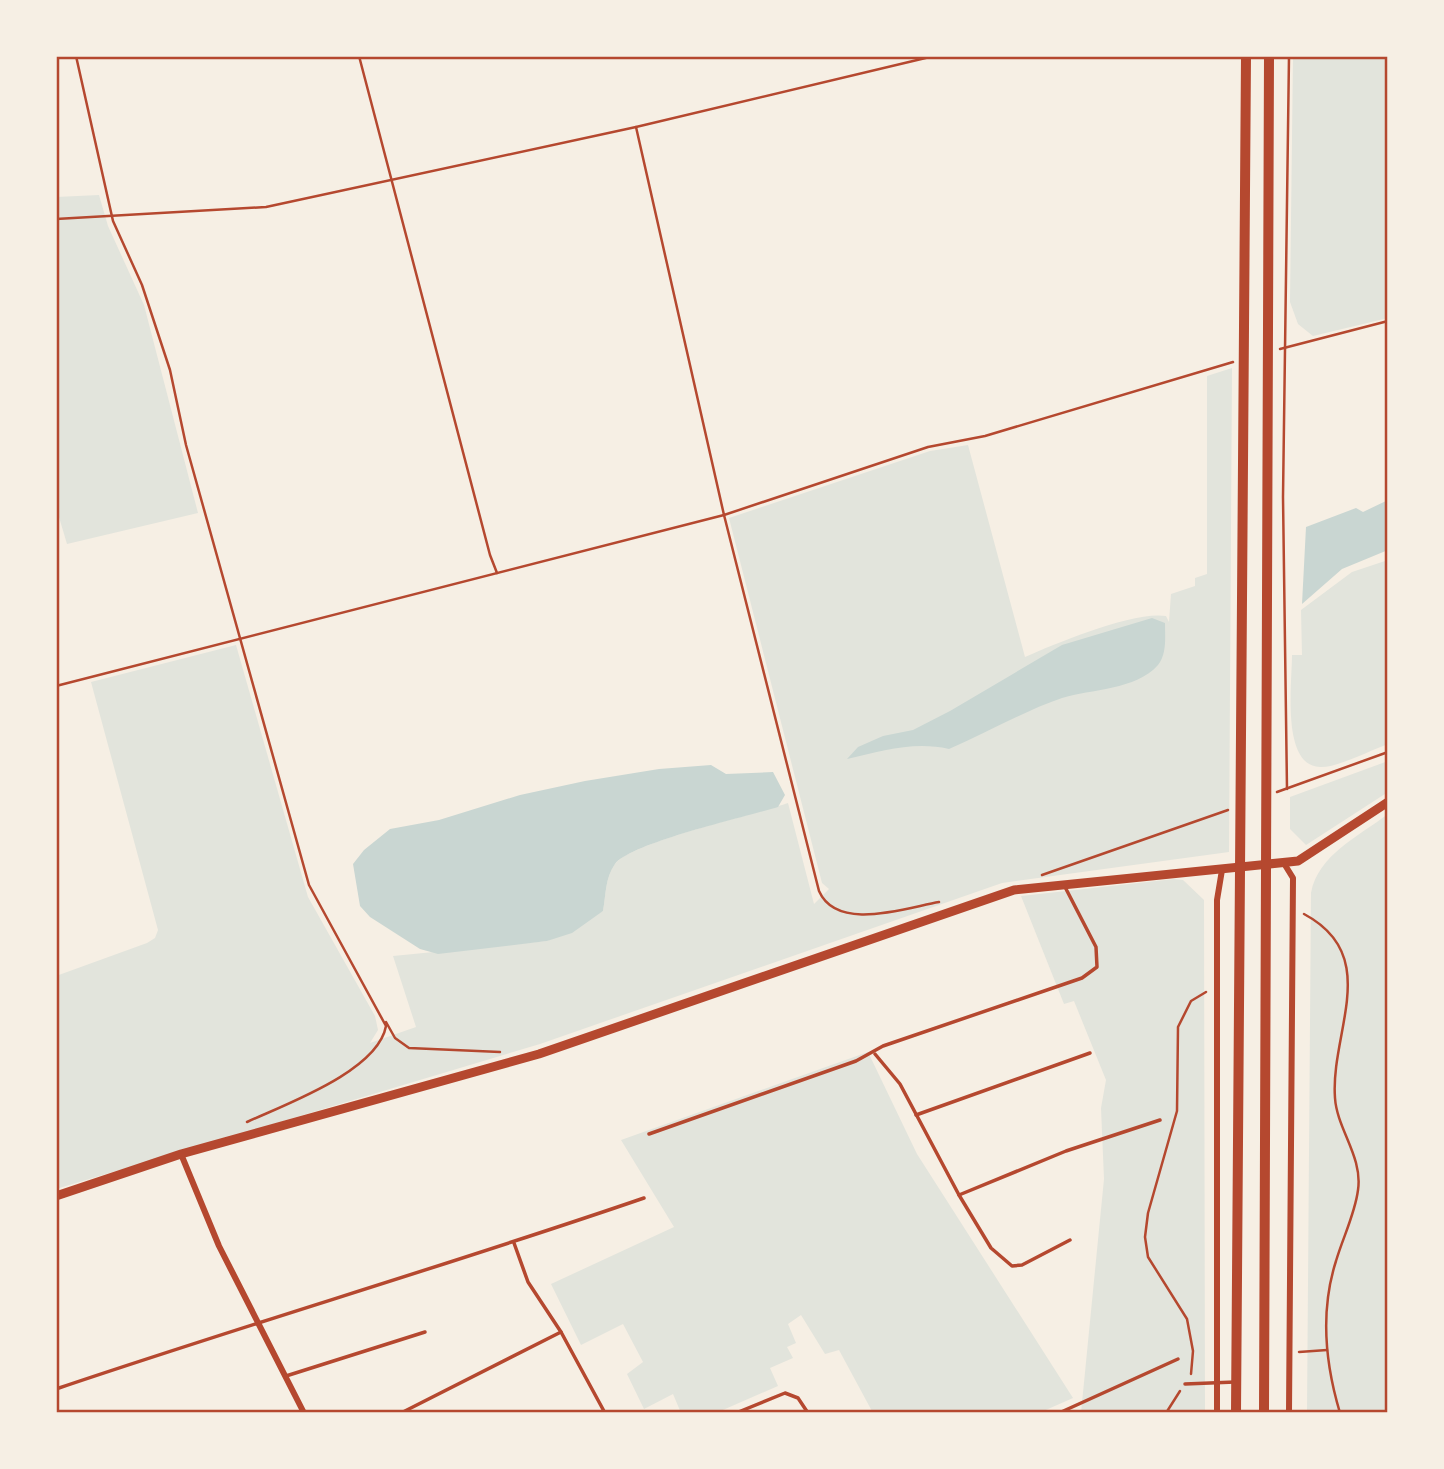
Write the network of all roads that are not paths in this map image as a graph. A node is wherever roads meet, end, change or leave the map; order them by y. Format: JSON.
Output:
{"nodes":[{"id":1,"x":1246,"y":56,"type":"edge"},
{"id":2,"x":1269,"y":56,"type":"edge"},
{"id":3,"x":1388,"y":802,"type":"edge"},
{"id":4,"x":1285,"y":865,"type":"junction"},
{"id":5,"x":1222,"y":870,"type":"junction"},
{"id":6,"x":1064,"y":885,"type":"junction"},
{"id":7,"x":1090,"y":1053,"type":"dead end"},
{"id":8,"x":874,"y":1054,"type":"junction"},
{"id":9,"x":916,"y":1115,"type":"junction"},
{"id":10,"x":1160,"y":1120,"type":"dead end"},
{"id":11,"x":649,"y":1134,"type":"dead end"},
{"id":12,"x":181,"y":1154,"type":"junction"},
{"id":13,"x":959,"y":1195,"type":"junction"},
{"id":14,"x":56,"y":1196,"type":"edge"},
{"id":15,"x":644,"y":1198,"type":"dead end"},
{"id":16,"x":1070,"y":1240,"type":"dead end"},
{"id":17,"x":513,"y":1243,"type":"junction"},
{"id":18,"x":257,"y":1321,"type":"junction"},
{"id":19,"x":425,"y":1332,"type":"dead end"},
{"id":20,"x":561,"y":1332,"type":"junction"},
{"id":21,"x":1178,"y":1359,"type":"dead end"},
{"id":22,"x":286,"y":1376,"type":"junction"},
{"id":23,"x":1237,"y":1382,"type":"junction"},
{"id":24,"x":1217,"y":1383,"type":"junction"},
{"id":25,"x":1185,"y":1384,"type":"road end"},
{"id":26,"x":56,"y":1389,"type":"edge"},
{"id":27,"x":304,"y":1413,"type":"edge"},
{"id":28,"x":401,"y":1413,"type":"edge"},
{"id":29,"x":605,"y":1413,"type":"edge"},
{"id":30,"x":736,"y":1413,"type":"edge"},
{"id":31,"x":808,"y":1413,"type":"edge"},
{"id":32,"x":1059,"y":1413,"type":"edge"},
{"id":33,"x":1217,"y":1413,"type":"edge"},
{"id":34,"x":1236,"y":1413,"type":"edge"},
{"id":35,"x":1264,"y":1413,"type":"edge"},
{"id":36,"x":1289,"y":1413,"type":"edge"}],
"edges":[{"from":1,"to":23,"type":"main road"},
{"from":2,"to":35,"type":"main road"},
{"from":3,"to":4,"type":"main road"},
{"from":4,"to":5,"type":"main road"},
{"from":4,"to":36,"type":"street"},
{"from":5,"to":6,"type":"main road"},
{"from":5,"to":24,"type":"street"},
{"from":6,"to":8,"type":"lane"},
{"from":6,"to":12,"type":"main road"},
{"from":7,"to":9,"type":"lane"},
{"from":8,"to":9,"type":"lane"},
{"from":8,"to":11,"type":"lane"},
{"from":9,"to":13,"type":"lane"},
{"from":10,"to":13,"type":"lane"},
{"from":12,"to":14,"type":"main road"},
{"from":12,"to":18,"type":"street"},
{"from":13,"to":16,"type":"lane"},
{"from":15,"to":17,"type":"lane"},
{"from":17,"to":18,"type":"lane"},
{"from":17,"to":20,"type":"lane"},
{"from":18,"to":22,"type":"street"},
{"from":18,"to":26,"type":"lane"},
{"from":19,"to":22,"type":"lane"},
{"from":20,"to":28,"type":"lane"},
{"from":20,"to":29,"type":"lane"},
{"from":21,"to":32,"type":"lane"},
{"from":22,"to":27,"type":"street"},
{"from":23,"to":24,"type":"lane"},
{"from":23,"to":34,"type":"main road"},
{"from":24,"to":25,"type":"lane"},
{"from":24,"to":33,"type":"street"},
{"from":30,"to":31,"type":"lane"}]}
